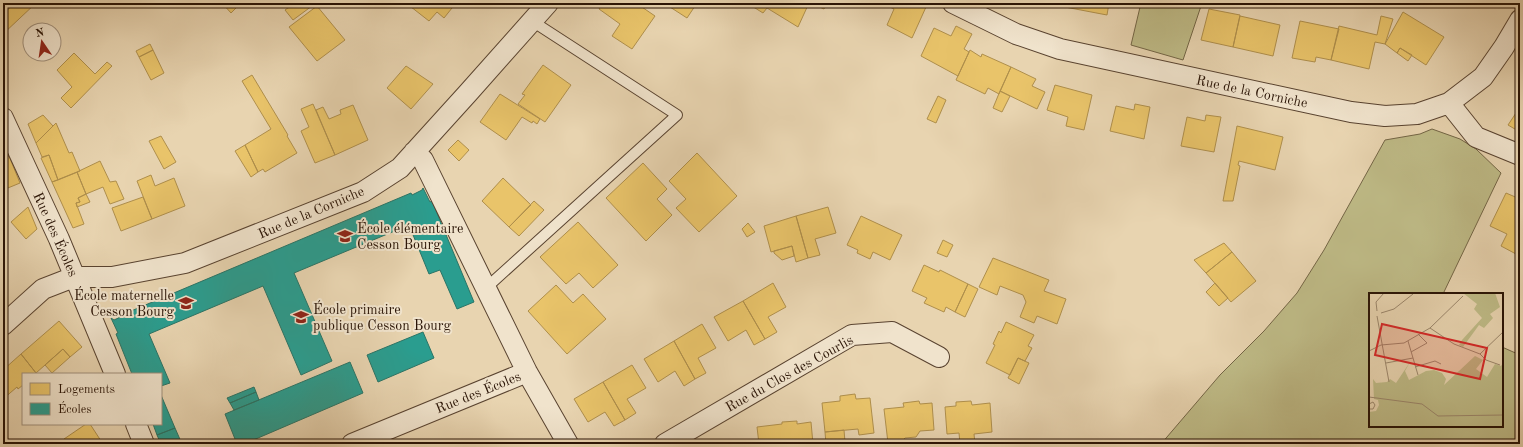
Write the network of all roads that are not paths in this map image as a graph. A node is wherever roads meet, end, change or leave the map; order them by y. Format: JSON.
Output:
{"nodes":[{"id":1,"x":548,"y":3,"type":"edge"},
{"id":2,"x":954,"y":3,"type":"edge"},
{"id":3,"x":1520,"y":20,"type":"edge"},
{"id":4,"x":532,"y":21,"type":"junction"},
{"id":5,"x":1449,"y":103,"type":"junction"},
{"id":6,"x":3,"y":118,"type":"edge"},
{"id":7,"x":414,"y":152,"type":"junction"},
{"id":8,"x":1520,"y":155,"type":"edge"},
{"id":9,"x":74,"y":277,"type":"junction"},
{"id":10,"x":486,"y":288,"type":"junction"},
{"id":11,"x":3,"y":325,"type":"edge"},
{"id":12,"x":939,"y":357,"type":"dead end"},
{"id":13,"x":527,"y":372,"type":"junction"},
{"id":14,"x":115,"y":373,"type":"edge"},
{"id":15,"x":136,"y":425,"type":"edge"},
{"id":16,"x":144,"y":444,"type":"edge"},
{"id":17,"x":352,"y":444,"type":"edge"},
{"id":18,"x":568,"y":444,"type":"edge"},
{"id":19,"x":665,"y":444,"type":"edge"}],
"edges":[{"from":1,"to":4,"type":"street","name":"Rue de la Corniche"},
{"from":2,"to":5,"type":"street","name":"Rue de la Corniche"},
{"from":3,"to":5,"type":"street","name":"Rue de la Corniche"},
{"from":4,"to":7,"type":"street","name":"Rue de la Corniche"},
{"from":4,"to":10,"type":"lane"},
{"from":5,"to":8,"type":"street"},
{"from":6,"to":9,"type":"street","name":"Rue des Écoles"},
{"from":7,"to":9,"type":"street","name":"Rue de la Corniche"},
{"from":7,"to":10,"type":"street"},
{"from":9,"to":11,"type":"street"},
{"from":9,"to":14,"type":"street","name":"Rue des Écoles"},
{"from":10,"to":13,"type":"street"},
{"from":12,"to":19,"type":"street","name":"Rue du Clos des Courlis"},
{"from":13,"to":17,"type":"street","name":"Rue des Écoles"},
{"from":13,"to":18,"type":"street","name":"Rue des Écoles"},
{"from":15,"to":16,"type":"street"}]}
